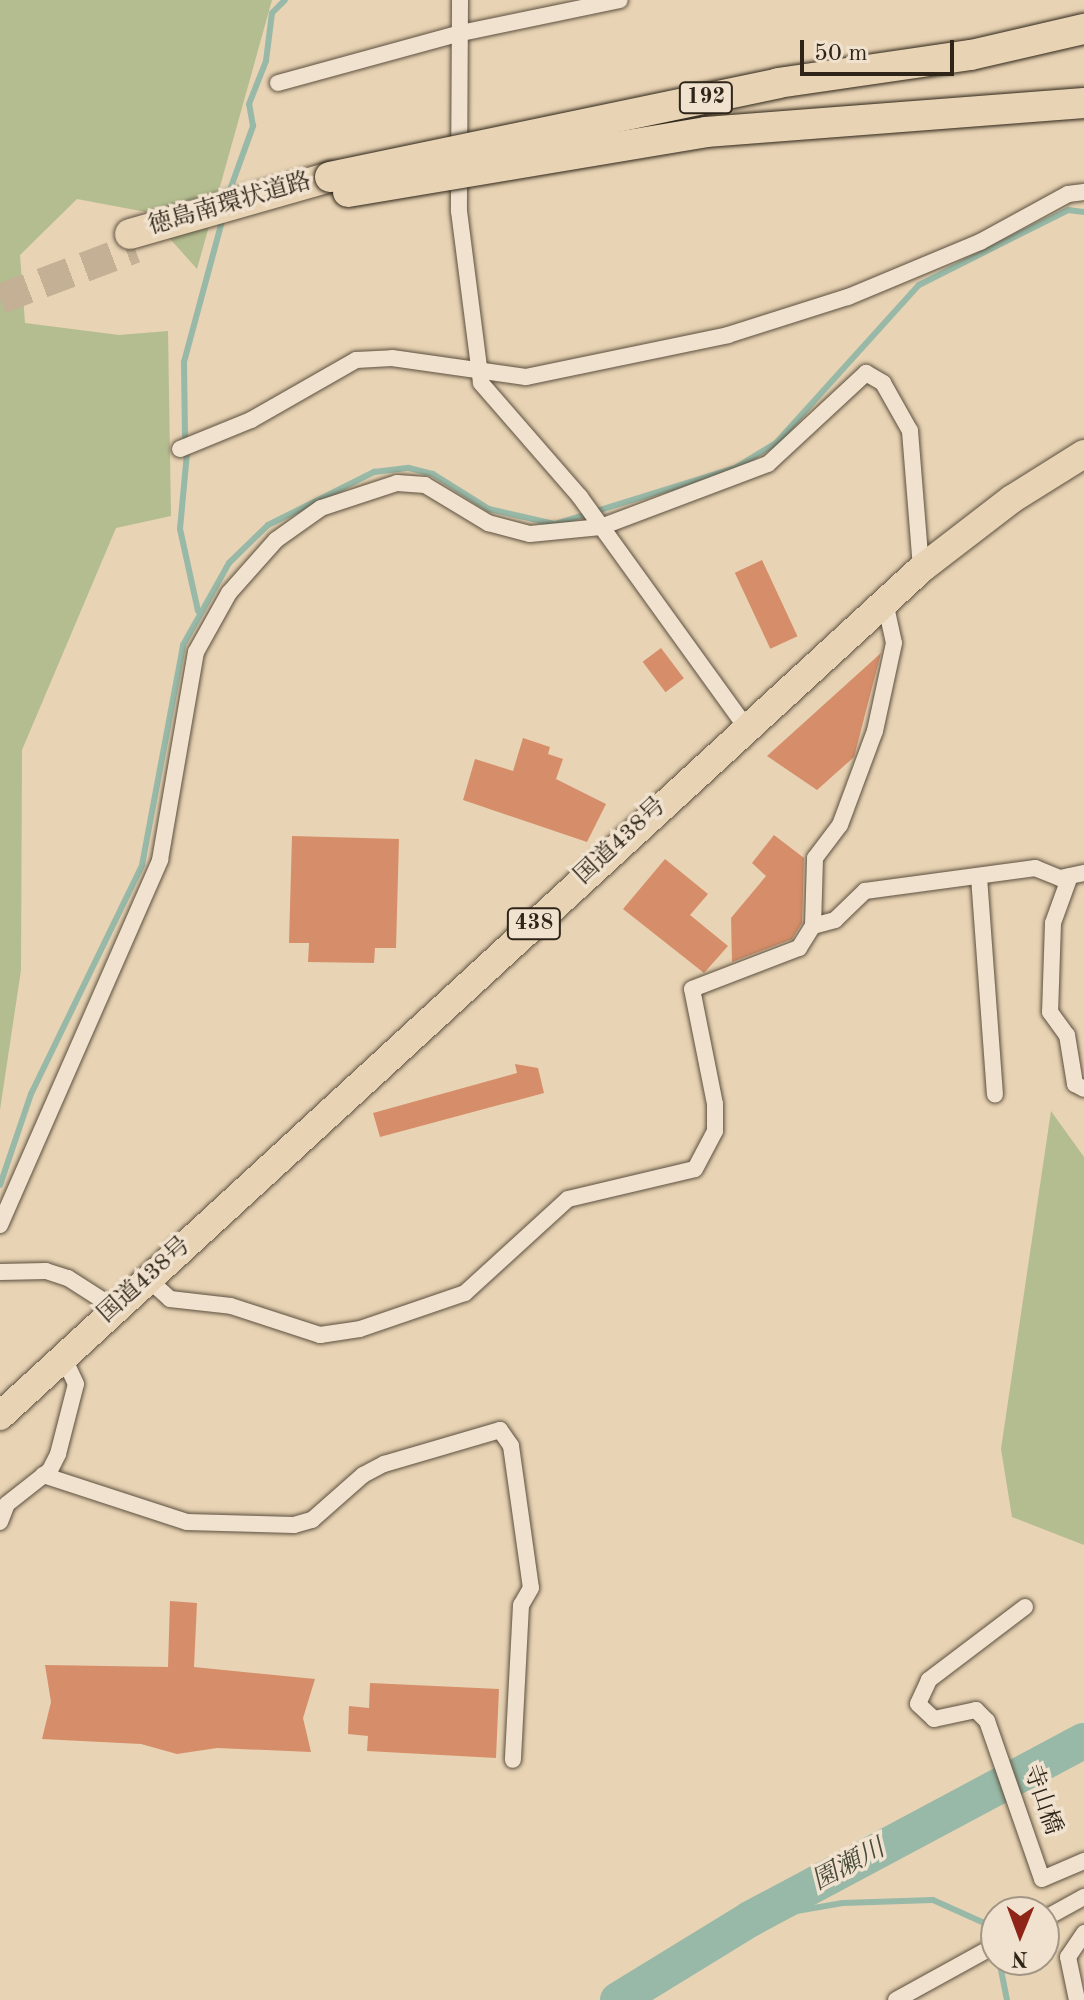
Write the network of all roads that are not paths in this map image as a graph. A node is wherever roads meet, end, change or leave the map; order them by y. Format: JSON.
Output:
{"nodes":[{"id":1,"x":460,"y":0,"type":"edge"},
{"id":2,"x":620,"y":0,"type":"edge"},
{"id":3,"x":1084,"y":29,"type":"edge"},
{"id":4,"x":461,"y":33,"type":"junction"},
{"id":5,"x":278,"y":83,"type":"dead end"},
{"id":6,"x":1084,"y":103,"type":"edge"},
{"id":7,"x":332,"y":186,"type":"junction"},
{"id":8,"x":1084,"y":192,"type":"edge"},
{"id":9,"x":132,"y":241,"type":"tunnel mouth"},
{"id":10,"x":478,"y":373,"type":"junction"},
{"id":11,"x":180,"y":449,"type":"dead end"},
{"id":12,"x":1084,"y":454,"type":"edge"},
{"id":13,"x":601,"y":527,"type":"junction"},
{"id":14,"x":921,"y":569,"type":"junction"},
{"id":15,"x":885,"y":602,"type":"junction"},
{"id":16,"x":745,"y":726,"type":"junction"},
{"id":17,"x":1077,"y":875,"type":"edge"},
{"id":18,"x":979,"y":877,"type":"junction"},
{"id":19,"x":813,"y":926,"type":"junction"},
{"id":20,"x":1084,"y":1089,"type":"edge"},
{"id":21,"x":995,"y":1094,"type":"dead end"},
{"id":22,"x":0,"y":1225,"type":"edge"},
{"id":23,"x":0,"y":1272,"type":"edge"},
{"id":24,"x":148,"y":1279,"type":"junction"},
{"id":25,"x":115,"y":1308,"type":"junction"},
{"id":26,"x":63,"y":1356,"type":"junction"},
{"id":27,"x":0,"y":1416,"type":"edge"},
{"id":28,"x":43,"y":1475,"type":"junction"},
{"id":29,"x":0,"y":1522,"type":"edge"},
{"id":30,"x":1025,"y":1607,"type":"dead end"},
{"id":31,"x":513,"y":1760,"type":"dead end"},
{"id":32,"x":1084,"y":1861,"type":"edge"},
{"id":33,"x":1084,"y":1897,"type":"edge"},
{"id":34,"x":1060,"y":1910,"type":"edge"},
{"id":35,"x":1084,"y":1933,"type":"edge"},
{"id":36,"x":980,"y":1954,"type":"edge"},
{"id":37,"x":896,"y":2000,"type":"edge"},
{"id":38,"x":1077,"y":2000,"type":"edge"}],
"edges":[{"from":1,"to":4,"type":"street"},
{"from":2,"to":4,"type":"street"},
{"from":3,"to":7,"type":"highway","number":"192","bridge":true},
{"from":4,"to":5,"type":"street"},
{"from":4,"to":10,"type":"street"},
{"from":6,"to":7,"type":"highway","number":"192","bridge":true},
{"from":7,"to":9,"type":"highway","name":"徳島南環状道路","number":"192"},
{"from":8,"to":10,"type":"street"},
{"from":10,"to":11,"type":"street"},
{"from":10,"to":13,"type":"street"},
{"from":12,"to":14,"type":"highway","name":"国道438号","number":"438"},
{"from":13,"to":14,"type":"street"},
{"from":13,"to":16,"type":"street"},
{"from":13,"to":22,"type":"street"},
{"from":14,"to":15,"type":"highway","name":"国道438号","number":"438"},
{"from":15,"to":16,"type":"highway","name":"国道438号","number":"438"},
{"from":15,"to":19,"type":"street"},
{"from":16,"to":24,"type":"highway","name":"国道438号","number":"438"},
{"from":17,"to":18,"type":"street"},
{"from":17,"to":20,"type":"street"},
{"from":18,"to":19,"type":"street"},
{"from":18,"to":21,"type":"street"},
{"from":19,"to":24,"type":"street"},
{"from":23,"to":25,"type":"street"},
{"from":24,"to":25,"type":"highway","name":"国道438号","number":"438"},
{"from":25,"to":26,"type":"highway","name":"国道438号","number":"438"},
{"from":26,"to":27,"type":"highway","name":"国道438号","number":"438"},
{"from":26,"to":28,"type":"street"},
{"from":28,"to":29,"type":"street"},
{"from":28,"to":31,"type":"street"},
{"from":30,"to":32,"type":"street","name":"寺山橋"},
{"from":33,"to":34,"type":"street"},
{"from":35,"to":38,"type":"street"},
{"from":36,"to":37,"type":"street"}]}
